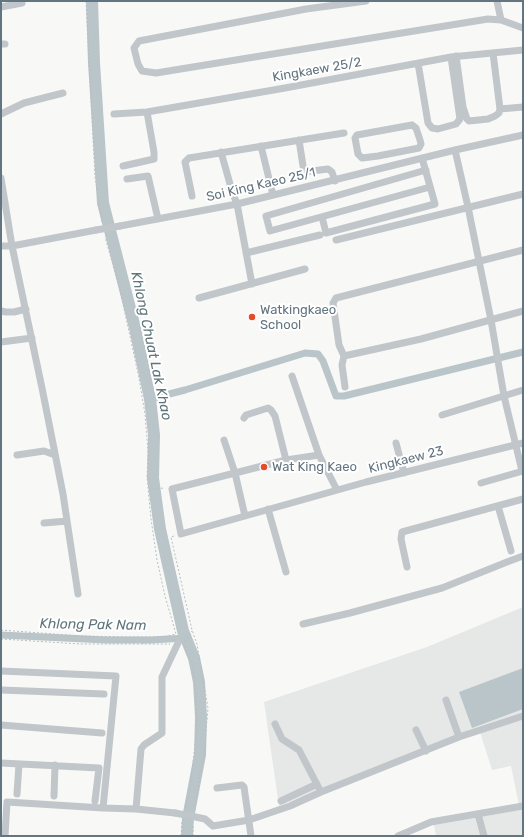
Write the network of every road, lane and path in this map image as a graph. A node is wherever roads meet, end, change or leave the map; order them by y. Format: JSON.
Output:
{"nodes":[{"id":1,"x":86,"y":1,"type":"edge"},
{"id":2,"x":366,"y":1,"type":"edge"},
{"id":3,"x":497,"y":1,"type":"edge"},
{"id":4,"x":22,"y":3,"type":"dead end"},
{"id":5,"x":1,"y":7,"type":"edge"},
{"id":6,"x":501,"y":20,"type":"junction"},
{"id":7,"x":523,"y":28,"type":"edge"},
{"id":8,"x":523,"y":50,"type":"edge"},
{"id":9,"x":492,"y":53,"type":"junction"},
{"id":10,"x":453,"y":56,"type":"junction"},
{"id":11,"x":418,"y":63,"type":"junction"},
{"id":12,"x":63,"y":93,"type":"dead end"},
{"id":13,"x":523,"y":106,"type":"edge"},
{"id":14,"x":500,"y":109,"type":"junction"},
{"id":15,"x":147,"y":112,"type":"junction"},
{"id":16,"x":1,"y":114,"type":"edge"},
{"id":17,"x":114,"y":114,"type":"dead end"},
{"id":18,"x":344,"y":133,"type":"dead end"},
{"id":19,"x":523,"y":135,"type":"edge"},
{"id":20,"x":299,"y":140,"type":"junction"},
{"id":21,"x":261,"y":146,"type":"junction"},
{"id":22,"x":455,"y":150,"type":"junction"},
{"id":23,"x":221,"y":152,"type":"junction"},
{"id":24,"x":378,"y":156,"type":"junction"},
{"id":25,"x":422,"y":158,"type":"junction"},
{"id":26,"x":123,"y":166,"type":"dead end"},
{"id":27,"x":382,"y":169,"type":"junction"},
{"id":28,"x":426,"y":170,"type":"junction"},
{"id":29,"x":1,"y":178,"type":"edge"},
{"id":30,"x":127,"y":179,"type":"dead end"},
{"id":31,"x":335,"y":181,"type":"junction"},
{"id":32,"x":430,"y":187,"type":"junction"},
{"id":33,"x":523,"y":194,"type":"edge"},
{"id":34,"x":273,"y":195,"type":"junction"},
{"id":35,"x":192,"y":196,"type":"dead end"},
{"id":36,"x":237,"y":204,"type":"junction"},
{"id":37,"x":468,"y":207,"type":"junction"},
{"id":38,"x":4,"y":214,"type":"edge"},
{"id":39,"x":322,"y":217,"type":"junction"},
{"id":40,"x":158,"y":219,"type":"junction"},
{"id":41,"x":102,"y":222,"type":"dead end"},
{"id":42,"x":320,"y":235,"type":"dead end"},
{"id":43,"x":104,"y":236,"type":"dead end"},
{"id":44,"x":336,"y":240,"type":"dead end"},
{"id":45,"x":1,"y":246,"type":"edge"},
{"id":46,"x":12,"y":246,"type":"junction"},
{"id":47,"x":523,"y":250,"type":"edge"},
{"id":48,"x":246,"y":253,"type":"junction"},
{"id":49,"x":479,"y":261,"type":"junction"},
{"id":50,"x":305,"y":269,"type":"dead end"},
{"id":51,"x":252,"y":284,"type":"junction"},
{"id":52,"x":199,"y":298,"type":"dead end"},
{"id":53,"x":26,"y":309,"type":"junction"},
{"id":54,"x":1,"y":311,"type":"edge"},
{"id":55,"x":523,"y":311,"type":"edge"},
{"id":56,"x":491,"y":320,"type":"junction"},
{"id":57,"x":32,"y":338,"type":"junction"},
{"id":58,"x":1,"y":342,"type":"edge"},
{"id":59,"x":344,"y":356,"type":"junction"},
{"id":60,"x":292,"y":376,"type":"dead end"},
{"id":61,"x":345,"y":387,"type":"dead end"},
{"id":62,"x":523,"y":390,"type":"edge"},
{"id":63,"x":504,"y":396,"type":"junction"},
{"id":64,"x":442,"y":415,"type":"dead end"},
{"id":65,"x":244,"y":418,"type":"dead end"},
{"id":66,"x":224,"y":440,"type":"dead end"},
{"id":67,"x":396,"y":443,"type":"dead end"},
{"id":68,"x":519,"y":444,"type":"edge"},
{"id":69,"x":17,"y":455,"type":"dead end"},
{"id":70,"x":55,"y":455,"type":"junction"},
{"id":71,"x":319,"y":455,"type":"junction"},
{"id":72,"x":286,"y":460,"type":"junction"},
{"id":73,"x":523,"y":471,"type":"edge"},
{"id":74,"x":234,"y":473,"type":"junction"},
{"id":75,"x":404,"y":473,"type":"junction"},
{"id":76,"x":481,"y":483,"type":"dead end"},
{"id":77,"x":163,"y":488,"type":"dead end"},
{"id":78,"x":148,"y":489,"type":"junction"},
{"id":79,"x":337,"y":490,"type":"junction"},
{"id":80,"x":523,"y":499,"type":"edge"},
{"id":81,"x":498,"y":506,"type":"junction"},
{"id":82,"x":268,"y":509,"type":"junction"},
{"id":83,"x":245,"y":516,"type":"junction"},
{"id":84,"x":67,"y":521,"type":"junction"},
{"id":85,"x":44,"y":523,"type":"dead end"},
{"id":86,"x":181,"y":534,"type":"junction"},
{"id":87,"x":511,"y":551,"type":"dead end"},
{"id":88,"x":523,"y":556,"type":"edge"},
{"id":89,"x":407,"y":567,"type":"dead end"},
{"id":90,"x":286,"y":572,"type":"dead end"},
{"id":91,"x":78,"y":594,"type":"dead end"},
{"id":92,"x":303,"y":624,"type":"dead end"},
{"id":93,"x":1,"y":630,"type":"edge"},
{"id":94,"x":192,"y":630,"type":"junction"},
{"id":95,"x":143,"y":637,"type":"junction"},
{"id":96,"x":1,"y":640,"type":"edge"},
{"id":97,"x":178,"y":643,"type":"joint"},
{"id":98,"x":142,"y":645,"type":"junction"},
{"id":99,"x":1,"y":671,"type":"edge"},
{"id":100,"x":1,"y":690,"type":"edge"},
{"id":101,"x":104,"y":694,"type":"dead end"},
{"id":102,"x":446,"y":700,"type":"dead end"},
{"id":103,"x":523,"y":716,"type":"edge"},
{"id":104,"x":275,"y":724,"type":"dead end"},
{"id":105,"x":1,"y":726,"type":"edge"},
{"id":106,"x":416,"y":730,"type":"dead end"},
{"id":107,"x":102,"y":732,"type":"dead end"},
{"id":108,"x":459,"y":737,"type":"junction"},
{"id":109,"x":426,"y":751,"type":"junction"},
{"id":110,"x":1,"y":763,"type":"edge"},
{"id":111,"x":19,"y":764,"type":"junction"},
{"id":112,"x":55,"y":765,"type":"junction"},
{"id":113,"x":317,"y":784,"type":"junction"},
{"id":114,"x":217,"y":788,"type":"dead end"},
{"id":115,"x":321,"y":792,"type":"junction"},
{"id":116,"x":17,"y":794,"type":"dead end"},
{"id":117,"x":54,"y":796,"type":"dead end"},
{"id":118,"x":281,"y":800,"type":"dead end"},
{"id":119,"x":95,"y":801,"type":"dead end"},
{"id":120,"x":523,"y":806,"type":"edge"},
{"id":121,"x":103,"y":808,"type":"junction"},
{"id":122,"x":136,"y":809,"type":"junction"},
{"id":123,"x":185,"y":809,"type":"dead end"},
{"id":124,"x":478,"y":814,"type":"junction"},
{"id":125,"x":192,"y":816,"type":"junction"},
{"id":126,"x":182,"y":818,"type":"dead end"},
{"id":127,"x":249,"y":820,"type":"junction"},
{"id":128,"x":6,"y":836,"type":"edge"},
{"id":129,"x":181,"y":836,"type":"edge"},
{"id":130,"x":193,"y":836,"type":"edge"},
{"id":131,"x":251,"y":836,"type":"edge"},
{"id":132,"x":398,"y":836,"type":"edge"},
{"id":133,"x":484,"y":836,"type":"edge"}],
"edges":[{"from":1,"to":41,"type":"path"},
{"from":2,"to":6,"type":"street"},
{"from":3,"to":6,"type":"street"},
{"from":4,"to":5,"type":"street"},
{"from":6,"to":7,"type":"street"},
{"from":8,"to":9,"type":"street","name":"Kingkaew 25/2"},
{"from":9,"to":10,"type":"street","name":"Kingkaew 25/2"},
{"from":9,"to":14,"type":"street"},
{"from":10,"to":11,"type":"street","name":"Kingkaew 25/2"},
{"from":10,"to":11,"type":"street"},
{"from":10,"to":14,"type":"street"},
{"from":11,"to":15,"type":"street","name":"Kingkaew 25/2"},
{"from":12,"to":16,"type":"street"},
{"from":13,"to":14,"type":"street"},
{"from":15,"to":17,"type":"street","name":"Kingkaew 25/2"},
{"from":15,"to":26,"type":"street"},
{"from":18,"to":20,"type":"street"},
{"from":19,"to":22,"type":"street","name":"Soi King Kaeo 25/1"},
{"from":20,"to":21,"type":"street"},
{"from":20,"to":31,"type":"street"},
{"from":21,"to":23,"type":"street"},
{"from":21,"to":34,"type":"street"},
{"from":22,"to":25,"type":"street","name":"Soi King Kaeo 25/1"},
{"from":22,"to":37,"type":"street"},
{"from":23,"to":35,"type":"street"},
{"from":23,"to":36,"type":"street"},
{"from":24,"to":24,"type":"street"},
{"from":24,"to":27,"type":"street"},
{"from":25,"to":27,"type":"street","name":"Soi King Kaeo 25/1"},
{"from":25,"to":28,"type":"street"},
{"from":27,"to":31,"type":"street","name":"Soi King Kaeo 25/1"},
{"from":28,"to":32,"type":"street"},
{"from":28,"to":39,"type":"street"},
{"from":29,"to":38,"type":"street"},
{"from":30,"to":40,"type":"street"},
{"from":31,"to":34,"type":"street","name":"Soi King Kaeo 25/1"},
{"from":32,"to":39,"type":"street"},
{"from":32,"to":39,"type":"street"},
{"from":33,"to":37,"type":"street"},
{"from":34,"to":36,"type":"street","name":"Soi King Kaeo 25/1"},
{"from":36,"to":40,"type":"street","name":"Soi King Kaeo 25/1"},
{"from":36,"to":48,"type":"street"},
{"from":37,"to":44,"type":"street"},
{"from":37,"to":49,"type":"street"},
{"from":38,"to":46,"type":"street"},
{"from":40,"to":46,"type":"street","name":"Soi King Kaeo 25/1","bridge":true},
{"from":42,"to":48,"type":"street"},
{"from":43,"to":78,"type":"path"},
{"from":45,"to":46,"type":"street","name":"Soi King Kaeo 25/1"},
{"from":46,"to":53,"type":"street"},
{"from":47,"to":49,"type":"street"},
{"from":48,"to":51,"type":"street"},
{"from":49,"to":56,"type":"street"},
{"from":49,"to":59,"type":"street"},
{"from":50,"to":51,"type":"street"},
{"from":51,"to":52,"type":"street"},
{"from":53,"to":54,"type":"street"},
{"from":53,"to":57,"type":"street"},
{"from":55,"to":56,"type":"street"},
{"from":56,"to":59,"type":"street"},
{"from":56,"to":63,"type":"street"},
{"from":57,"to":58,"type":"street"},
{"from":57,"to":70,"type":"street"},
{"from":59,"to":61,"type":"street"},
{"from":60,"to":71,"type":"street"},
{"from":62,"to":63,"type":"street"},
{"from":63,"to":64,"type":"street"},
{"from":63,"to":68,"type":"street"},
{"from":65,"to":72,"type":"street"},
{"from":66,"to":74,"type":"street"},
{"from":67,"to":75,"type":"street"},
{"from":68,"to":73,"type":"street"},
{"from":68,"to":75,"type":"street","name":"Kingkaew 23"},
{"from":69,"to":70,"type":"street"},
{"from":70,"to":84,"type":"street"},
{"from":71,"to":72,"type":"street"},
{"from":71,"to":79,"type":"street"},
{"from":72,"to":74,"type":"street"},
{"from":73,"to":76,"type":"street"},
{"from":74,"to":83,"type":"street"},
{"from":74,"to":86,"type":"street"},
{"from":75,"to":79,"type":"street","name":"Kingkaew 23"},
{"from":77,"to":78,"type":"path"},
{"from":78,"to":95,"type":"path"},
{"from":79,"to":82,"type":"street","name":"Kingkaew 23"},
{"from":80,"to":81,"type":"street"},
{"from":81,"to":87,"type":"street"},
{"from":81,"to":89,"type":"street"},
{"from":82,"to":83,"type":"street","name":"Kingkaew 23"},
{"from":82,"to":90,"type":"street"},
{"from":83,"to":86,"type":"street","name":"Kingkaew 23"},
{"from":84,"to":85,"type":"street"},
{"from":84,"to":91,"type":"street"},
{"from":86,"to":94,"type":"path"},
{"from":88,"to":92,"type":"street"},
{"from":93,"to":95,"type":"path"},
{"from":94,"to":123,"type":"path"},
{"from":94,"to":125,"type":"path"},
{"from":95,"to":98,"type":"path"},
{"from":96,"to":98,"type":"path"},
{"from":97,"to":98,"type":"path"},
{"from":97,"to":122,"type":"street"},
{"from":99,"to":121,"type":"street"},
{"from":100,"to":101,"type":"street"},
{"from":102,"to":108,"type":"street"},
{"from":103,"to":108,"type":"street"},
{"from":104,"to":113,"type":"street"},
{"from":105,"to":107,"type":"street"},
{"from":106,"to":109,"type":"street"},
{"from":108,"to":109,"type":"street"},
{"from":109,"to":115,"type":"street"},
{"from":110,"to":111,"type":"street"},
{"from":111,"to":112,"type":"street"},
{"from":111,"to":116,"type":"street"},
{"from":112,"to":117,"type":"street"},
{"from":112,"to":119,"type":"street"},
{"from":113,"to":115,"type":"street"},
{"from":113,"to":118,"type":"street"},
{"from":114,"to":127,"type":"street"},
{"from":115,"to":127,"type":"street"},
{"from":120,"to":124,"type":"street"},
{"from":121,"to":122,"type":"street"},
{"from":121,"to":128,"type":"street"},
{"from":122,"to":125,"type":"street","bridge":true},
{"from":124,"to":132,"type":"street"},
{"from":124,"to":133,"type":"street"},
{"from":125,"to":127,"type":"street"},
{"from":125,"to":130,"type":"path"},
{"from":126,"to":129,"type":"path"},
{"from":127,"to":131,"type":"street"}]}
